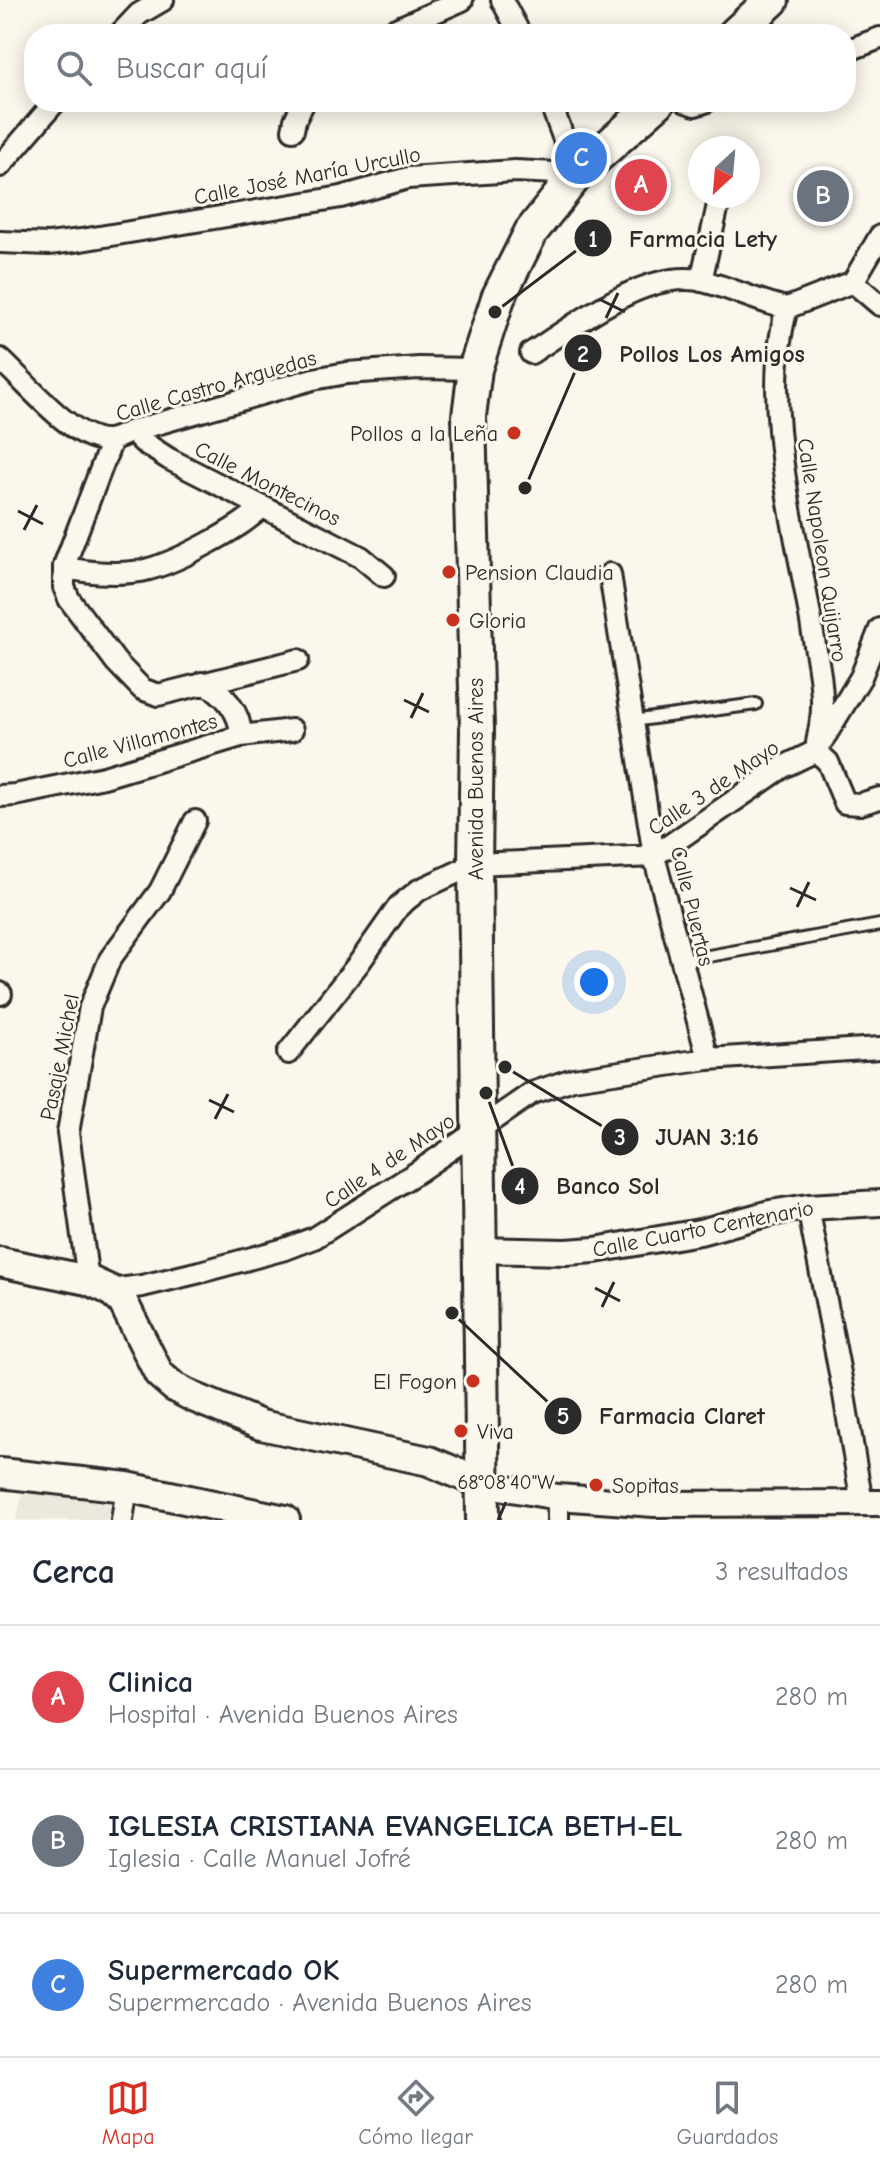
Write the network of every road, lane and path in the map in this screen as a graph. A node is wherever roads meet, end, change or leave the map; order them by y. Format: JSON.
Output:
{"nodes":[{"id":1,"x":163,"y":0,"type":"edge"},
{"id":2,"x":462,"y":0,"type":"edge"},
{"id":3,"x":502,"y":0,"type":"edge"},
{"id":4,"x":772,"y":0,"type":"edge"},
{"id":5,"x":130,"y":24,"type":"edge"},
{"id":6,"x":408,"y":24,"type":"edge"},
{"id":7,"x":515,"y":24,"type":"edge"},
{"id":8,"x":746,"y":24,"type":"edge"},
{"id":9,"x":880,"y":38,"type":"edge"},
{"id":10,"x":856,"y":47,"type":"edge"},
{"id":11,"x":45,"y":112,"type":"edge"},
{"id":12,"x":299,"y":112,"type":"edge"},
{"id":13,"x":554,"y":112,"type":"edge"},
{"id":14,"x":647,"y":112,"type":"edge"},
{"id":15,"x":293,"y":130,"type":"dead end"},
{"id":16,"x":4,"y":155,"type":"edge"},
{"id":17,"x":577,"y":174,"type":"junction"},
{"id":18,"x":717,"y":208,"type":"edge"},
{"id":19,"x":880,"y":236,"type":"edge"},
{"id":20,"x":0,"y":242,"type":"edge"},
{"id":21,"x":701,"y":281,"type":"junction"},
{"id":22,"x":853,"y":282,"type":"junction"},
{"id":23,"x":880,"y":305,"type":"edge"},
{"id":24,"x":787,"y":308,"type":"junction"},
{"id":25,"x":531,"y":353,"type":"dead end"},
{"id":26,"x":0,"y":359,"type":"edge"},
{"id":27,"x":475,"y":369,"type":"junction"},
{"id":28,"x":132,"y":431,"type":"junction"},
{"id":29,"x":112,"y":440,"type":"junction"},
{"id":30,"x":262,"y":507,"type":"junction"},
{"id":31,"x":64,"y":566,"type":"junction"},
{"id":32,"x":610,"y":574,"type":"dead end"},
{"id":33,"x":384,"y":576,"type":"dead end"},
{"id":34,"x":880,"y":629,"type":"edge"},
{"id":35,"x":298,"y":660,"type":"dead end"},
{"id":36,"x":202,"y":683,"type":"junction"},
{"id":37,"x":756,"y":704,"type":"dead end"},
{"id":38,"x":632,"y":721,"type":"junction"},
{"id":39,"x":292,"y":730,"type":"dead end"},
{"id":40,"x":241,"y":736,"type":"junction"},
{"id":41,"x":816,"y":751,"type":"junction"},
{"id":42,"x":0,"y":796,"type":"edge"},
{"id":43,"x":880,"y":798,"type":"edge"},
{"id":44,"x":195,"y":821,"type":"dead end"},
{"id":45,"x":654,"y":856,"type":"junction"},
{"id":46,"x":475,"y":864,"type":"junction"},
{"id":47,"x":880,"y":925,"type":"edge"},
{"id":48,"x":681,"y":961,"type":"junction"},
{"id":49,"x":880,"y":1048,"type":"edge"},
{"id":50,"x":288,"y":1053,"type":"dead end"},
{"id":51,"x":708,"y":1059,"type":"junction"},
{"id":52,"x":479,"y":1129,"type":"junction"},
{"id":53,"x":880,"y":1203,"type":"edge"},
{"id":54,"x":808,"y":1207,"type":"junction"},
{"id":55,"x":479,"y":1250,"type":"junction"},
{"id":56,"x":0,"y":1262,"type":"edge"},
{"id":57,"x":99,"y":1285,"type":"junction"},
{"id":58,"x":0,"y":1473,"type":"edge"},
{"id":59,"x":483,"y":1484,"type":"junction"},
{"id":60,"x":127,"y":1487,"type":"junction"},
{"id":61,"x":871,"y":1504,"type":"edge"},
{"id":62,"x":558,"y":1508,"type":"edge"},
{"id":63,"x":269,"y":1518,"type":"edge"},
{"id":64,"x":122,"y":1520,"type":"edge"},
{"id":65,"x":483,"y":1520,"type":"edge"}],
"edges":[{"from":1,"to":5,"type":"street"},
{"from":2,"to":6,"type":"street"},
{"from":3,"to":7,"type":"street"},
{"from":4,"to":8,"type":"main road"},
{"from":9,"to":10,"type":"street"},
{"from":11,"to":16,"type":"street"},
{"from":12,"to":15,"type":"street"},
{"from":13,"to":17,"type":"street"},
{"from":14,"to":17,"type":"main road","name":"Avenida Buenos Aires"},
{"from":17,"to":20,"type":"street","name":"Calle José María Urcullo"},
{"from":17,"to":27,"type":"main road","name":"Avenida Buenos Aires"},
{"from":18,"to":21,"type":"street"},
{"from":19,"to":22,"type":"street"},
{"from":21,"to":24,"type":"street"},
{"from":21,"to":25,"type":"street"},
{"from":22,"to":23,"type":"street"},
{"from":22,"to":24,"type":"street"},
{"from":24,"to":41,"type":"street","name":"Calle Napoleon Quijarro"},
{"from":26,"to":29,"type":"street","name":"Calle Castro Arguedas"},
{"from":27,"to":28,"type":"street","name":"Calle Castro Arguedas"},
{"from":27,"to":46,"type":"main road","name":"Avenida Buenos Aires"},
{"from":28,"to":29,"type":"street","name":"Calle Castro Arguedas"},
{"from":28,"to":30,"type":"street","name":"Calle Montecinos"},
{"from":29,"to":31,"type":"street"},
{"from":30,"to":31,"type":"street"},
{"from":30,"to":33,"type":"street","name":"Calle Montecinos"},
{"from":31,"to":36,"type":"street"},
{"from":32,"to":38,"type":"street","name":"Calle Puertas"},
{"from":34,"to":41,"type":"street"},
{"from":35,"to":36,"type":"street"},
{"from":36,"to":40,"type":"street"},
{"from":37,"to":38,"type":"lane"},
{"from":38,"to":45,"type":"street","name":"Calle Puertas"},
{"from":39,"to":40,"type":"street","name":"Calle Villamontes"},
{"from":40,"to":42,"type":"street","name":"Calle Villamontes"},
{"from":41,"to":43,"type":"street","name":"Calle 3 de Mayo"},
{"from":41,"to":45,"type":"street","name":"Calle 3 de Mayo"},
{"from":44,"to":57,"type":"street","name":"Pasaje Michel"},
{"from":45,"to":46,"type":"street","name":"Calle 3 de Mayo"},
{"from":45,"to":48,"type":"street","name":"Calle Puertas"},
{"from":46,"to":50,"type":"street","name":"Calle 3 de Mayo"},
{"from":46,"to":52,"type":"main road","name":"Avenida Buenos Aires"},
{"from":47,"to":48,"type":"lane"},
{"from":48,"to":51,"type":"street","name":"Calle Puertas"},
{"from":49,"to":51,"type":"street","name":"Calle 4 de Mayo"},
{"from":51,"to":52,"type":"street","name":"Calle 4 de Mayo"},
{"from":52,"to":55,"type":"main road","name":"Avenida Buenos Aires"},
{"from":52,"to":57,"type":"street","name":"Calle 4 de Mayo"},
{"from":53,"to":54,"type":"street","name":"Calle Cuarto Centenario"},
{"from":54,"to":55,"type":"street","name":"Calle Cuarto Centenario"},
{"from":54,"to":61,"type":"street"},
{"from":55,"to":59,"type":"main road","name":"Avenida Buenos Aires"},
{"from":56,"to":57,"type":"main road"},
{"from":57,"to":59,"type":"main road"},
{"from":58,"to":60,"type":"main road"},
{"from":59,"to":62,"type":"street"},
{"from":59,"to":65,"type":"main road","name":"Avenida Buenos Aires"},
{"from":60,"to":63,"type":"main road"},
{"from":60,"to":64,"type":"street"},
{"from":61,"to":62,"type":"street"}]}
